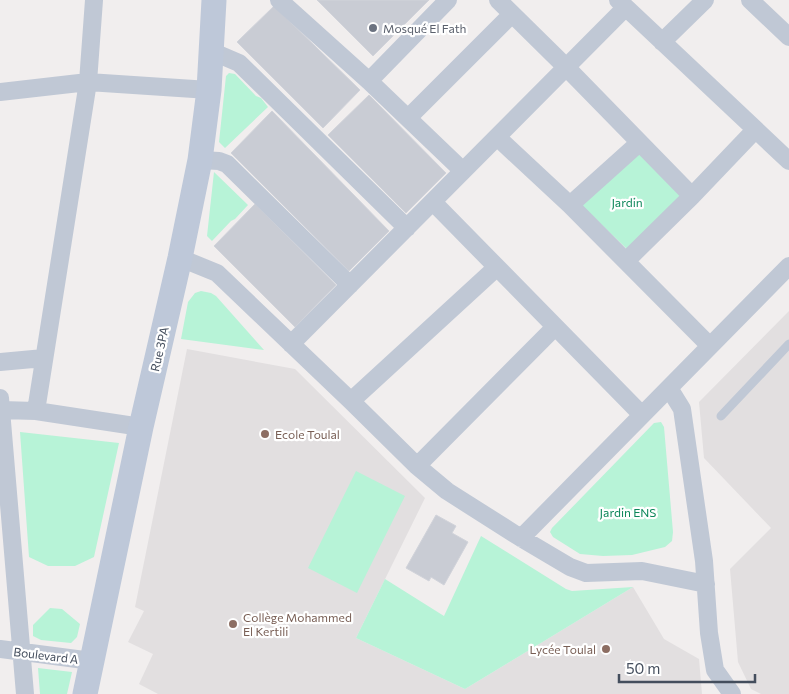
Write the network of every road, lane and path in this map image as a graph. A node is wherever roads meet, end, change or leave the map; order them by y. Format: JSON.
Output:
{"nodes":[{"id":1,"x":94,"y":0,"type":"edge"},
{"id":2,"x":214,"y":0,"type":"edge"},
{"id":3,"x":279,"y":0,"type":"edge"},
{"id":4,"x":448,"y":0,"type":"edge"},
{"id":5,"x":498,"y":0,"type":"edge"},
{"id":6,"x":705,"y":0,"type":"edge"},
{"id":7,"x":750,"y":0,"type":"edge"},
{"id":8,"x":621,"y":4,"type":"edge"},
{"id":9,"x":512,"y":14,"type":"junction"},
{"id":10,"x":789,"y":37,"type":"edge"},
{"id":11,"x":662,"y":42,"type":"junction"},
{"id":12,"x":211,"y":51,"type":"junction"},
{"id":13,"x":566,"y":67,"type":"junction"},
{"id":14,"x":369,"y":81,"type":"junction"},
{"id":15,"x":88,"y":82,"type":"junction"},
{"id":16,"x":209,"y":90,"type":"junction"},
{"id":17,"x":0,"y":92,"type":"edge"},
{"id":18,"x":408,"y":118,"type":"junction"},
{"id":19,"x":755,"y":130,"type":"junction"},
{"id":20,"x":497,"y":137,"type":"junction"},
{"id":21,"x":639,"y":142,"type":"junction"},
{"id":22,"x":200,"y":160,"type":"junction"},
{"id":23,"x":789,"y":161,"type":"edge"},
{"id":24,"x":463,"y":171,"type":"junction"},
{"id":25,"x":692,"y":196,"type":"junction"},
{"id":26,"x":433,"y":202,"type":"junction"},
{"id":27,"x":570,"y":205,"type":"junction"},
{"id":28,"x":407,"y":228,"type":"junction"},
{"id":29,"x":180,"y":258,"type":"junction"},
{"id":30,"x":626,"y":261,"type":"junction"},
{"id":31,"x":789,"y":266,"type":"edge"},
{"id":32,"x":496,"y":268,"type":"junction"},
{"id":33,"x":350,"y":285,"type":"junction"},
{"id":34,"x":555,"y":327,"type":"junction"},
{"id":35,"x":292,"y":344,"type":"junction"},
{"id":36,"x":789,"y":344,"type":"edge"},
{"id":37,"x":710,"y":346,"type":"junction"},
{"id":38,"x":44,"y":358,"type":"junction"},
{"id":39,"x":0,"y":362,"type":"edge"},
{"id":40,"x":669,"y":388,"type":"junction"},
{"id":41,"x":0,"y":398,"type":"edge"},
{"id":42,"x":351,"y":401,"type":"junction"},
{"id":43,"x":1,"y":410,"type":"edge"},
{"id":44,"x":36,"y":411,"type":"junction"},
{"id":45,"x":642,"y":415,"type":"junction"},
{"id":46,"x":720,"y":416,"type":"dead end"},
{"id":47,"x":141,"y":427,"type":"junction"},
{"id":48,"x":417,"y":466,"type":"junction"},
{"id":49,"x":5,"y":528,"type":"edge"},
{"id":50,"x":521,"y":538,"type":"junction"},
{"id":51,"x":706,"y":584,"type":"junction"},
{"id":52,"x":0,"y":649,"type":"edge"},
{"id":53,"x":21,"y":651,"type":"junction"},
{"id":54,"x":92,"y":661,"type":"junction"},
{"id":55,"x":25,"y":694,"type":"edge"},
{"id":56,"x":85,"y":694,"type":"edge"},
{"id":57,"x":732,"y":694,"type":"edge"}],
"edges":[{"from":1,"to":15,"type":"street"},
{"from":2,"to":12,"type":"street","name":"Rue 3PA"},
{"from":3,"to":14,"type":"street"},
{"from":4,"to":14,"type":"street"},
{"from":5,"to":9,"type":"street"},
{"from":6,"to":11,"type":"street"},
{"from":7,"to":10,"type":"street"},
{"from":8,"to":11,"type":"street"},
{"from":8,"to":13,"type":"street"},
{"from":9,"to":13,"type":"street"},
{"from":9,"to":18,"type":"street"},
{"from":11,"to":19,"type":"street"},
{"from":12,"to":16,"type":"street","name":"Rue 3PA"},
{"from":12,"to":28,"type":"street"},
{"from":13,"to":20,"type":"street"},
{"from":13,"to":21,"type":"street"},
{"from":14,"to":18,"type":"street"},
{"from":15,"to":16,"type":"street"},
{"from":15,"to":17,"type":"street"},
{"from":15,"to":38,"type":"street"},
{"from":16,"to":22,"type":"street","name":"Rue 3PA"},
{"from":18,"to":24,"type":"street"},
{"from":19,"to":23,"type":"street"},
{"from":19,"to":25,"type":"street"},
{"from":20,"to":24,"type":"street"},
{"from":20,"to":27,"type":"street"},
{"from":21,"to":25,"type":"street"},
{"from":21,"to":27,"type":"street"},
{"from":22,"to":29,"type":"street","name":"Rue 3PA"},
{"from":22,"to":33,"type":"street"},
{"from":24,"to":26,"type":"street"},
{"from":25,"to":30,"type":"street"},
{"from":26,"to":28,"type":"street"},
{"from":26,"to":32,"type":"street"},
{"from":27,"to":30,"type":"street"},
{"from":28,"to":33,"type":"street"},
{"from":29,"to":35,"type":"street"},
{"from":29,"to":47,"type":"street","name":"Rue 3PA"},
{"from":30,"to":37,"type":"street"},
{"from":31,"to":37,"type":"street"},
{"from":32,"to":34,"type":"street"},
{"from":32,"to":42,"type":"street"},
{"from":33,"to":35,"type":"street"},
{"from":34,"to":45,"type":"street"},
{"from":34,"to":48,"type":"street"},
{"from":35,"to":42,"type":"street"},
{"from":36,"to":46,"type":"lane"},
{"from":37,"to":40,"type":"street"},
{"from":38,"to":39,"type":"street"},
{"from":38,"to":44,"type":"street"},
{"from":40,"to":45,"type":"street"},
{"from":40,"to":51,"type":"street"},
{"from":41,"to":43,"type":"street"},
{"from":42,"to":48,"type":"street"},
{"from":43,"to":44,"type":"street"},
{"from":43,"to":49,"type":"street"},
{"from":44,"to":47,"type":"street"},
{"from":45,"to":50,"type":"street"},
{"from":47,"to":54,"type":"street","name":"Rue 3PA"},
{"from":48,"to":50,"type":"street"},
{"from":49,"to":53,"type":"street"},
{"from":50,"to":51,"type":"street"},
{"from":51,"to":57,"type":"street"},
{"from":52,"to":53,"type":"street","name":"Boulevard A"},
{"from":53,"to":54,"type":"street","name":"Boulevard A"},
{"from":53,"to":55,"type":"street"},
{"from":54,"to":56,"type":"street","name":"Rue 3PA"}]}
